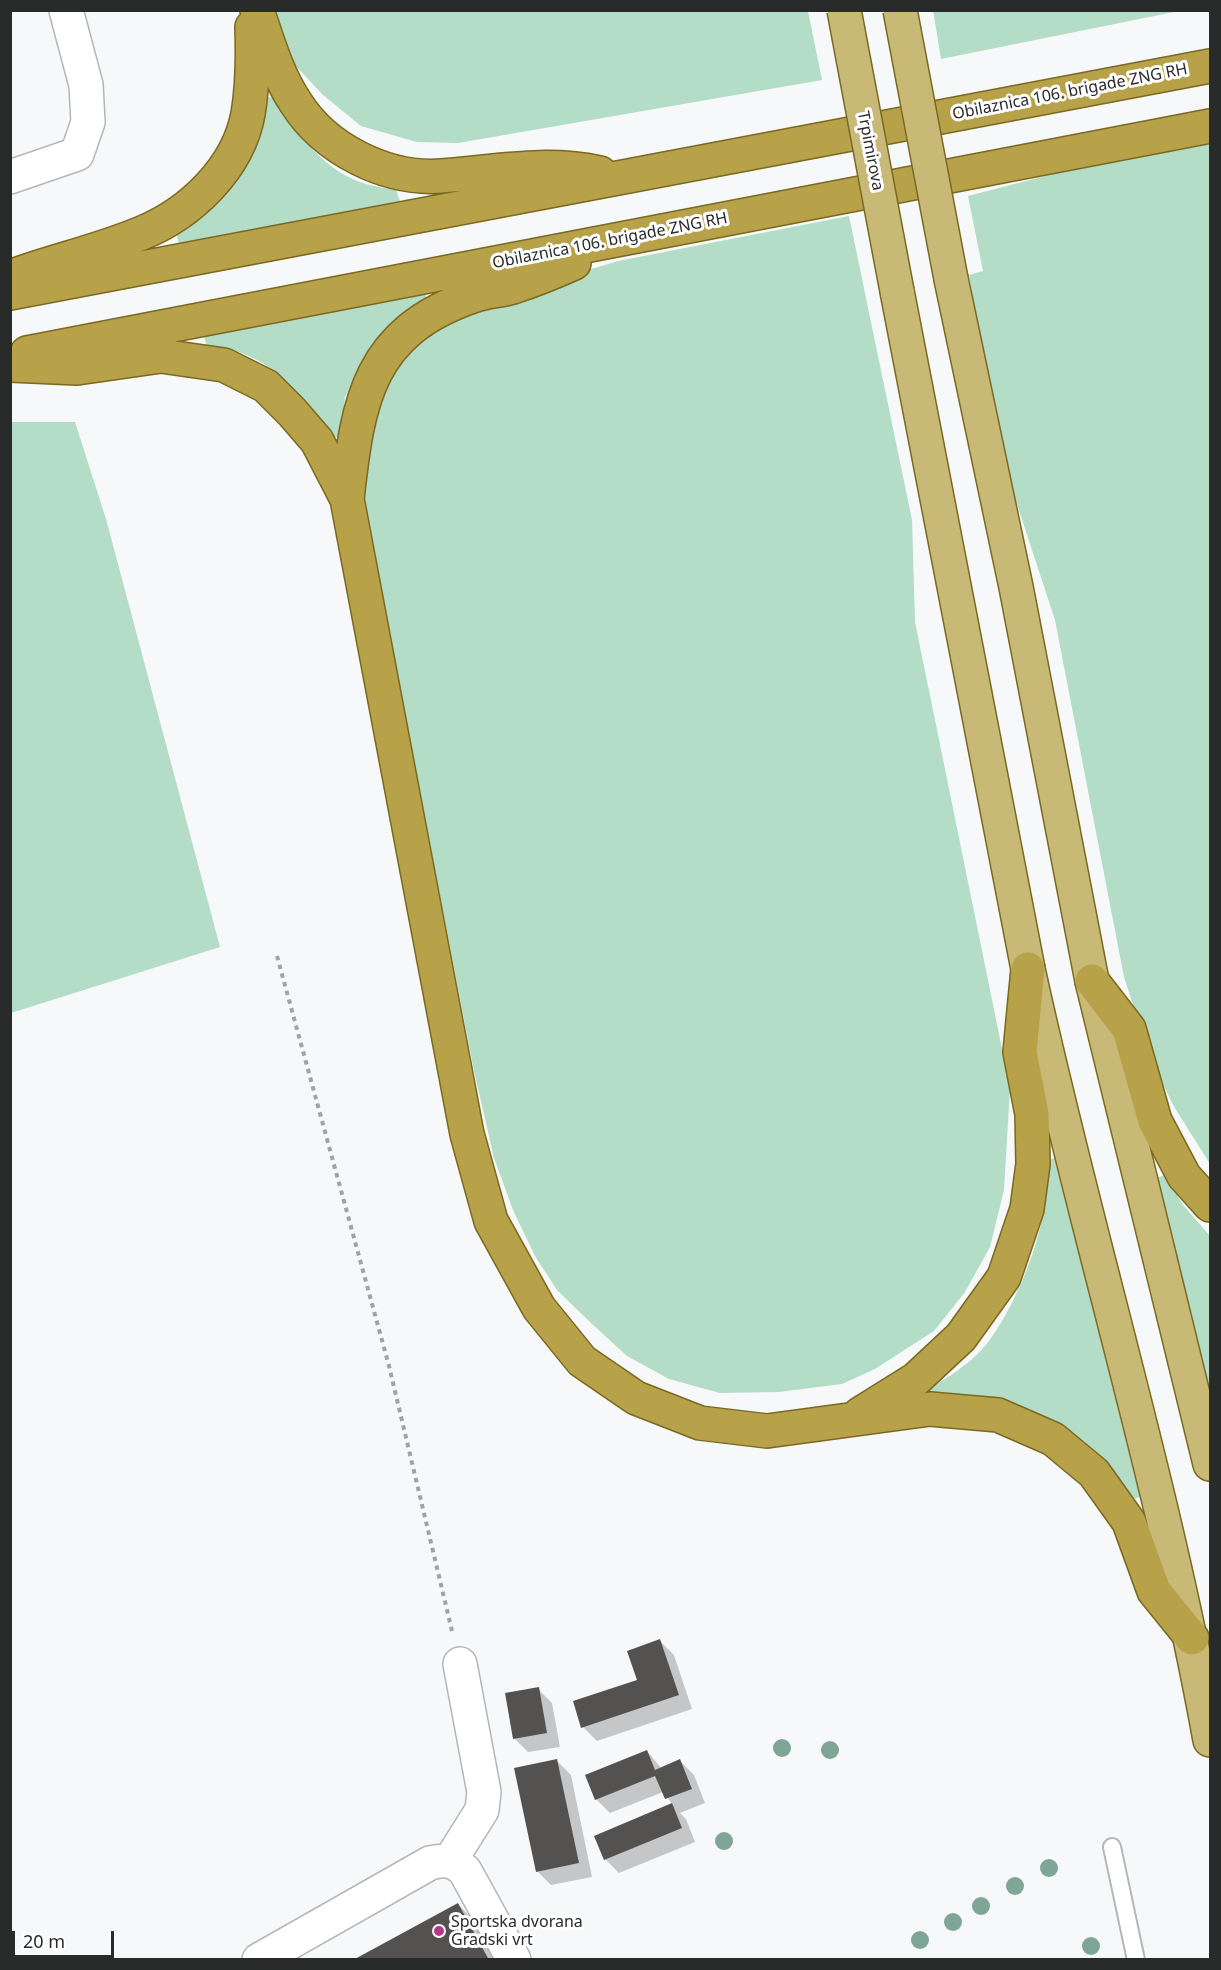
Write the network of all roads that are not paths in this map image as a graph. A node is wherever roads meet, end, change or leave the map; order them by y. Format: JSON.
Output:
{"nodes":[{"id":1,"x":66,"y":10,"type":"edge"},
{"id":2,"x":251,"y":10,"type":"edge"},
{"id":3,"x":257,"y":10,"type":"edge"},
{"id":4,"x":844,"y":10,"type":"edge"},
{"id":5,"x":900,"y":10,"type":"edge"},
{"id":6,"x":1210,"y":66,"type":"edge"},
{"id":7,"x":1210,"y":126,"type":"edge"},
{"id":8,"x":10,"y":177,"type":"edge"},
{"id":9,"x":622,"y":178,"type":"junction"},
{"id":10,"x":625,"y":238,"type":"junction"},
{"id":11,"x":10,"y":277,"type":"edge"},
{"id":12,"x":10,"y":293,"type":"edge"},
{"id":13,"x":10,"y":356,"type":"edge"},
{"id":14,"x":10,"y":365,"type":"edge"},
{"id":15,"x":347,"y":499,"type":"junction"},
{"id":16,"x":1028,"y":969,"type":"junction"},
{"id":17,"x":1092,"y":981,"type":"junction"},
{"id":18,"x":1210,"y":1205,"type":"edge"},
{"id":19,"x":854,"y":1418,"type":"junction"},
{"id":20,"x":1210,"y":1464,"type":"edge"},
{"id":21,"x":1192,"y":1638,"type":"junction"},
{"id":22,"x":460,"y":1664,"type":"road end"},
{"id":23,"x":1210,"y":1740,"type":"edge"},
{"id":24,"x":1112,"y":1847,"type":"dead end"},
{"id":25,"x":450,"y":1861,"type":"junction"},
{"id":26,"x":259,"y":1959,"type":"edge"},
{"id":27,"x":514,"y":1959,"type":"edge"},
{"id":28,"x":1136,"y":1959,"type":"edge"}],
"edges":[{"from":1,"to":8,"type":"street"},
{"from":2,"to":11,"type":"highway"},
{"from":3,"to":9,"type":"highway"},
{"from":4,"to":16,"type":"main road","name":"Trpimirova","bridge":true},
{"from":5,"to":17,"type":"main road","bridge":true},
{"from":6,"to":9,"type":"highway","name":"Obilaznica 106. brigade ZNG RH"},
{"from":7,"to":10,"type":"highway","name":"Obilaznica 106. brigade ZNG RH"},
{"from":9,"to":12,"type":"highway","name":"Obilaznica 106. brigade ZNG RH"},
{"from":10,"to":13,"type":"highway","name":"Obilaznica 106. brigade ZNG RH"},
{"from":10,"to":15,"type":"highway"},
{"from":14,"to":15,"type":"highway"},
{"from":15,"to":19,"type":"highway"},
{"from":16,"to":19,"type":"highway"},
{"from":16,"to":21,"type":"main road","name":"Trpimirova"},
{"from":17,"to":18,"type":"highway"},
{"from":17,"to":20,"type":"main road"},
{"from":19,"to":21,"type":"highway"},
{"from":21,"to":23,"type":"main road","name":"Trpimirova"},
{"from":22,"to":25,"type":"street"},
{"from":24,"to":28,"type":"lane"},
{"from":25,"to":26,"type":"street"},
{"from":25,"to":27,"type":"street"}]}
